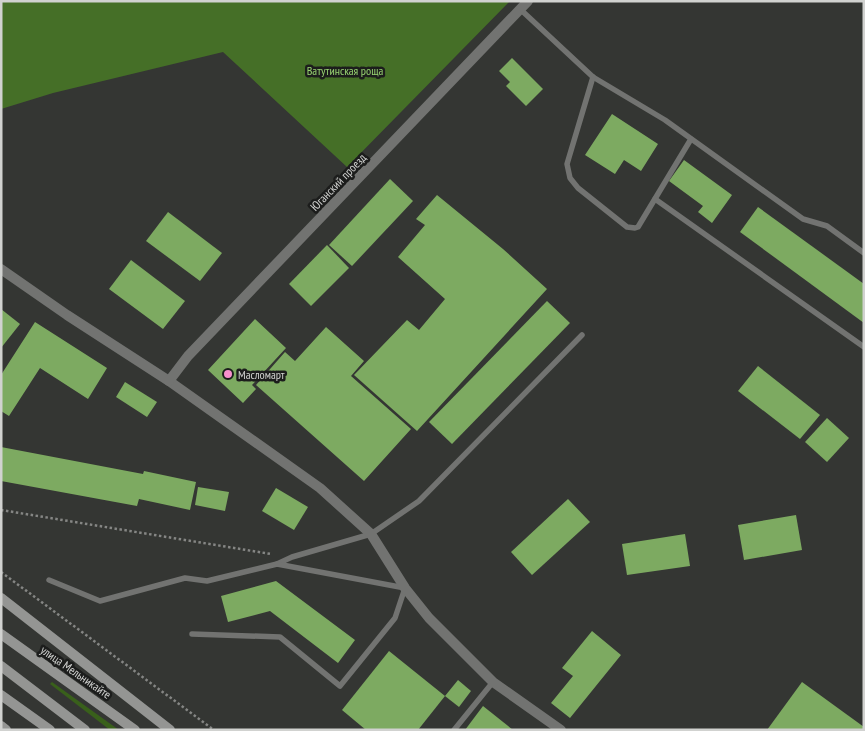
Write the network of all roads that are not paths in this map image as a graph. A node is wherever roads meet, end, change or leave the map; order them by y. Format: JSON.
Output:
{"nodes":[{"id":1,"x":528,"y":1,"type":"edge"},
{"id":2,"x":520,"y":9,"type":"junction"},
{"id":3,"x":593,"y":77,"type":"junction"},
{"id":4,"x":691,"y":139,"type":"junction"},
{"id":5,"x":654,"y":199,"type":"junction"},
{"id":6,"x":864,"y":253,"type":"edge"},
{"id":7,"x":1,"y":269,"type":"edge"},
{"id":8,"x":582,"y":335,"type":"dead end"},
{"id":9,"x":864,"y":347,"type":"edge"},
{"id":10,"x":169,"y":381,"type":"junction"},
{"id":11,"x":371,"y":534,"type":"junction"},
{"id":12,"x":277,"y":564,"type":"junction"},
{"id":13,"x":49,"y":580,"type":"dead end"},
{"id":14,"x":405,"y":588,"type":"junction"},
{"id":15,"x":1,"y":598,"type":"edge"},
{"id":16,"x":1,"y":634,"type":"edge"},
{"id":17,"x":192,"y":634,"type":"dead end"},
{"id":18,"x":1,"y":666,"type":"edge"},
{"id":19,"x":493,"y":682,"type":"junction"},
{"id":20,"x":1,"y":695,"type":"edge"},
{"id":21,"x":1,"y":726,"type":"edge"},
{"id":22,"x":6,"y":730,"type":"edge"},
{"id":23,"x":50,"y":730,"type":"edge"},
{"id":24,"x":85,"y":730,"type":"edge"},
{"id":25,"x":135,"y":730,"type":"edge"},
{"id":26,"x":170,"y":730,"type":"edge"},
{"id":27,"x":454,"y":730,"type":"edge"},
{"id":28,"x":561,"y":730,"type":"edge"}],
"edges":[{"from":1,"to":2,"type":"street","name":"Юганский проезд"},
{"from":2,"to":3,"type":"lane"},
{"from":2,"to":10,"type":"street","name":"Юганский проезд"},
{"from":3,"to":4,"type":"lane"},
{"from":3,"to":5,"type":"lane"},
{"from":4,"to":5,"type":"lane"},
{"from":4,"to":6,"type":"lane"},
{"from":5,"to":9,"type":"lane"},
{"from":7,"to":10,"type":"street"},
{"from":8,"to":11,"type":"lane"},
{"from":10,"to":11,"type":"street"},
{"from":11,"to":12,"type":"lane"},
{"from":11,"to":14,"type":"street"},
{"from":12,"to":13,"type":"lane"},
{"from":12,"to":14,"type":"lane"},
{"from":14,"to":17,"type":"lane"},
{"from":14,"to":19,"type":"street"},
{"from":15,"to":26,"type":"main road"},
{"from":16,"to":25,"type":"main road","name":"улица Мельникайте"},
{"from":18,"to":24,"type":"main road"},
{"from":19,"to":27,"type":"lane"},
{"from":19,"to":28,"type":"street"},
{"from":20,"to":23,"type":"main road"},
{"from":21,"to":22,"type":"main road"}]}
